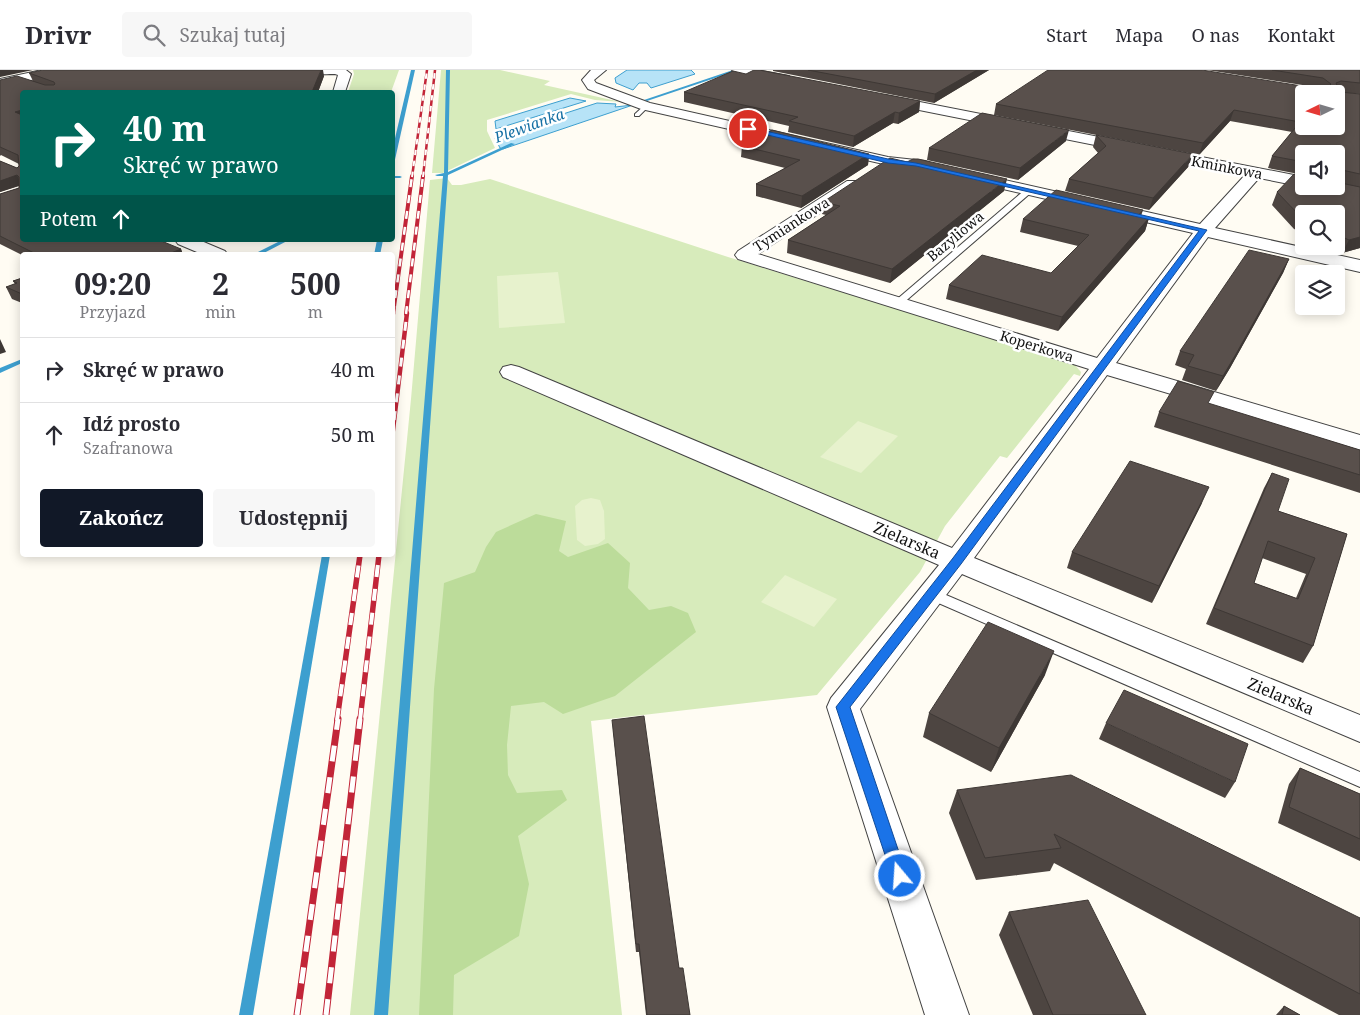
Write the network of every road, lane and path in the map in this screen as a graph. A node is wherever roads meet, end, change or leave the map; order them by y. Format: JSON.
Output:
{"nodes":[{"id":1,"x":58,"y":70,"type":"edge"},
{"id":2,"x":213,"y":70,"type":"edge"},
{"id":3,"x":600,"y":70,"type":"edge"},
{"id":4,"x":738,"y":70,"type":"edge"},
{"id":5,"x":15,"y":79,"type":"junction"},
{"id":6,"x":795,"y":81,"type":"edge"},
{"id":7,"x":0,"y":83,"type":"edge"},
{"id":8,"x":32,"y":85,"type":"edge"},
{"id":9,"x":340,"y":90,"type":"edge"},
{"id":10,"x":867,"y":95,"type":"edge"},
{"id":11,"x":888,"y":161,"type":"junction"},
{"id":12,"x":1256,"y":173,"type":"junction"},
{"id":13,"x":1295,"y":180,"type":"edge"},
{"id":14,"x":1030,"y":190,"type":"junction"},
{"id":15,"x":1204,"y":230,"type":"junction"},
{"id":16,"x":189,"y":242,"type":"edge"},
{"id":17,"x":212,"y":252,"type":"edge"},
{"id":18,"x":744,"y":255,"type":"joint"},
{"id":19,"x":1360,"y":266,"type":"edge"},
{"id":20,"x":898,"y":303,"type":"junction"},
{"id":21,"x":1101,"y":366,"type":"junction"},
{"id":22,"x":511,"y":372,"type":"dead end"},
{"id":23,"x":1360,"y":443,"type":"edge"},
{"id":24,"x":957,"y":561,"type":"junction"},
{"id":25,"x":932,"y":594,"type":"junction"},
{"id":26,"x":1360,"y":729,"type":"edge"},
{"id":27,"x":1360,"y":780,"type":"edge"},
{"id":28,"x":947,"y":1015,"type":"edge"}],
"edges":[{"from":1,"to":5,"type":"street"},
{"from":2,"to":9,"type":"street"},
{"from":3,"to":11,"type":"street"},
{"from":4,"to":6,"type":"street"},
{"from":5,"to":7,"type":"street"},
{"from":5,"to":8,"type":"lane"},
{"from":10,"to":12,"type":"street","name":"Kminkowa"},
{"from":11,"to":14,"type":"street"},
{"from":11,"to":18,"type":"street","name":"Tymiankowa"},
{"from":12,"to":13,"type":"street","name":"Kminkowa"},
{"from":12,"to":15,"type":"street"},
{"from":14,"to":15,"type":"street"},
{"from":14,"to":20,"type":"lane","name":"Bazyliowa"},
{"from":15,"to":19,"type":"street"},
{"from":15,"to":21,"type":"street"},
{"from":16,"to":17,"type":"street"},
{"from":18,"to":20,"type":"street","name":"Koperkowa"},
{"from":20,"to":21,"type":"street","name":"Koperkowa"},
{"from":21,"to":23,"type":"street","name":"Koperkowa"},
{"from":21,"to":24,"type":"street"},
{"from":22,"to":24,"type":"street","name":"Zielarska"},
{"from":24,"to":25,"type":"street"},
{"from":24,"to":26,"type":"street","name":"Zielarska"},
{"from":25,"to":27,"type":"lane"},
{"from":25,"to":28,"type":"street"}]}
